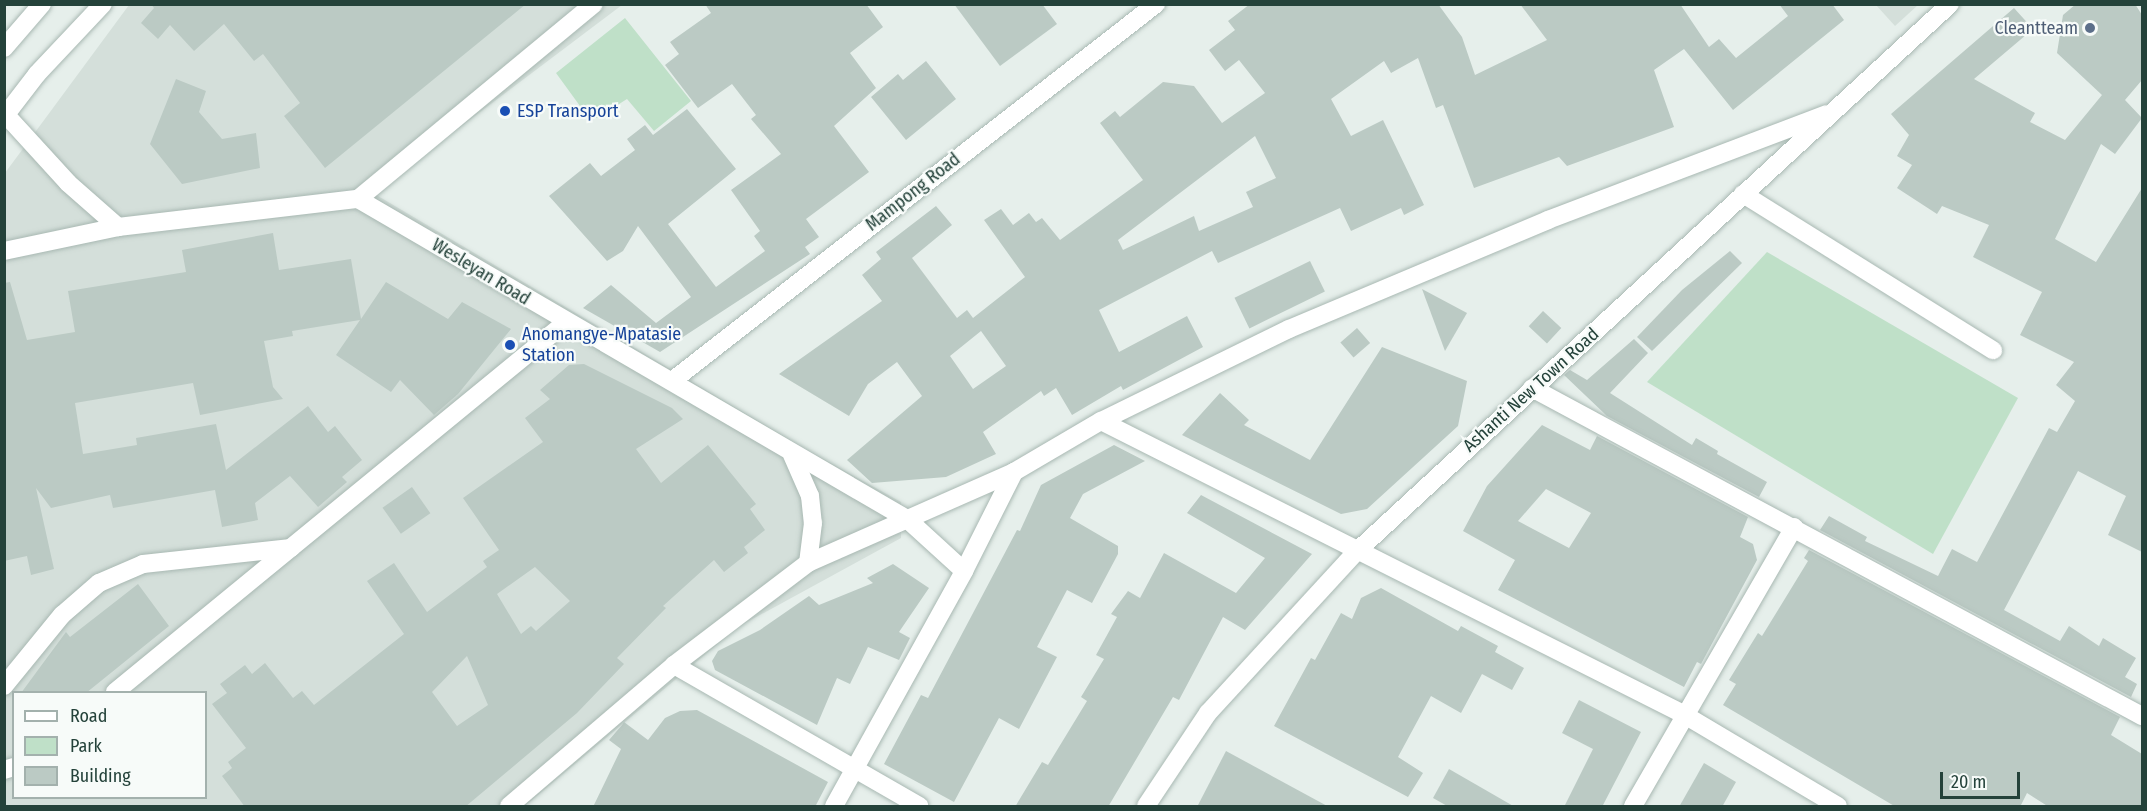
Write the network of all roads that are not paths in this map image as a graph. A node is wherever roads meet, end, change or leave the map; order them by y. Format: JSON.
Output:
{"nodes":[{"id":1,"x":42,"y":4,"type":"edge"},
{"id":2,"x":103,"y":4,"type":"edge"},
{"id":3,"x":594,"y":4,"type":"edge"},
{"id":4,"x":1156,"y":4,"type":"edge"},
{"id":5,"x":1950,"y":4,"type":"edge"},
{"id":6,"x":4,"y":48,"type":"edge"},
{"id":7,"x":1827,"y":114,"type":"junction"},
{"id":8,"x":5,"y":116,"type":"edge"},
{"id":9,"x":1743,"y":194,"type":"junction"},
{"id":10,"x":358,"y":198,"type":"junction"},
{"id":11,"x":118,"y":227,"type":"junction"},
{"id":12,"x":4,"y":251,"type":"edge"},
{"id":13,"x":565,"y":323,"type":"junction"},
{"id":14,"x":1993,"y":350,"type":"dead end"},
{"id":15,"x":672,"y":381,"type":"junction"},
{"id":16,"x":1532,"y":387,"type":"junction"},
{"id":17,"x":1101,"y":421,"type":"junction"},
{"id":18,"x":792,"y":455,"type":"junction"},
{"id":19,"x":1014,"y":472,"type":"junction"},
{"id":20,"x":907,"y":519,"type":"junction"},
{"id":21,"x":1794,"y":527,"type":"junction"},
{"id":22,"x":291,"y":548,"type":"junction"},
{"id":23,"x":1356,"y":552,"type":"junction"},
{"id":24,"x":808,"y":563,"type":"junction"},
{"id":25,"x":964,"y":571,"type":"junction"},
{"id":26,"x":674,"y":665,"type":"junction"},
{"id":27,"x":4,"y":686,"type":"edge"},
{"id":28,"x":117,"y":691,"type":"edge"},
{"id":29,"x":1683,"y":714,"type":"junction"},
{"id":30,"x":2142,"y":716,"type":"edge"},
{"id":31,"x":852,"y":771,"type":"junction"},
{"id":32,"x":509,"y":807,"type":"edge"},
{"id":33,"x":834,"y":807,"type":"edge"},
{"id":34,"x":919,"y":807,"type":"edge"},
{"id":35,"x":1146,"y":807,"type":"edge"},
{"id":36,"x":1633,"y":807,"type":"edge"},
{"id":37,"x":1838,"y":807,"type":"edge"}],
"edges":[{"from":1,"to":6,"type":"street"},
{"from":2,"to":8,"type":"street"},
{"from":3,"to":10,"type":"street"},
{"from":4,"to":15,"type":"street","name":"Mampong Road"},
{"from":5,"to":7,"type":"street","name":"Ashanti New Town Road"},
{"from":7,"to":9,"type":"street","name":"Ashanti New Town Road"},
{"from":7,"to":17,"type":"street"},
{"from":8,"to":11,"type":"street"},
{"from":9,"to":14,"type":"street"},
{"from":9,"to":16,"type":"street","name":"Ashanti New Town Road"},
{"from":10,"to":11,"type":"street"},
{"from":10,"to":13,"type":"street","name":"Wesleyan Road"},
{"from":11,"to":12,"type":"street"},
{"from":13,"to":15,"type":"street","name":"Wesleyan Road"},
{"from":13,"to":22,"type":"street"},
{"from":15,"to":18,"type":"street","name":"Wesleyan Road"},
{"from":16,"to":21,"type":"street"},
{"from":16,"to":23,"type":"street","name":"Ashanti New Town Road"},
{"from":17,"to":19,"type":"street"},
{"from":17,"to":23,"type":"street"},
{"from":18,"to":20,"type":"street","name":"Wesleyan Road"},
{"from":18,"to":24,"type":"street"},
{"from":19,"to":20,"type":"street"},
{"from":19,"to":25,"type":"street"},
{"from":20,"to":24,"type":"street"},
{"from":20,"to":25,"type":"street","name":"Wesleyan Road"},
{"from":21,"to":29,"type":"street"},
{"from":21,"to":30,"type":"street"},
{"from":22,"to":27,"type":"street"},
{"from":22,"to":28,"type":"street"},
{"from":23,"to":29,"type":"street"},
{"from":23,"to":35,"type":"street","name":"Ashanti New Town Road"},
{"from":24,"to":26,"type":"street"},
{"from":25,"to":31,"type":"street"},
{"from":26,"to":31,"type":"street"},
{"from":26,"to":32,"type":"street"},
{"from":29,"to":36,"type":"street"},
{"from":29,"to":37,"type":"street"},
{"from":31,"to":33,"type":"street"},
{"from":31,"to":34,"type":"street"}]}
